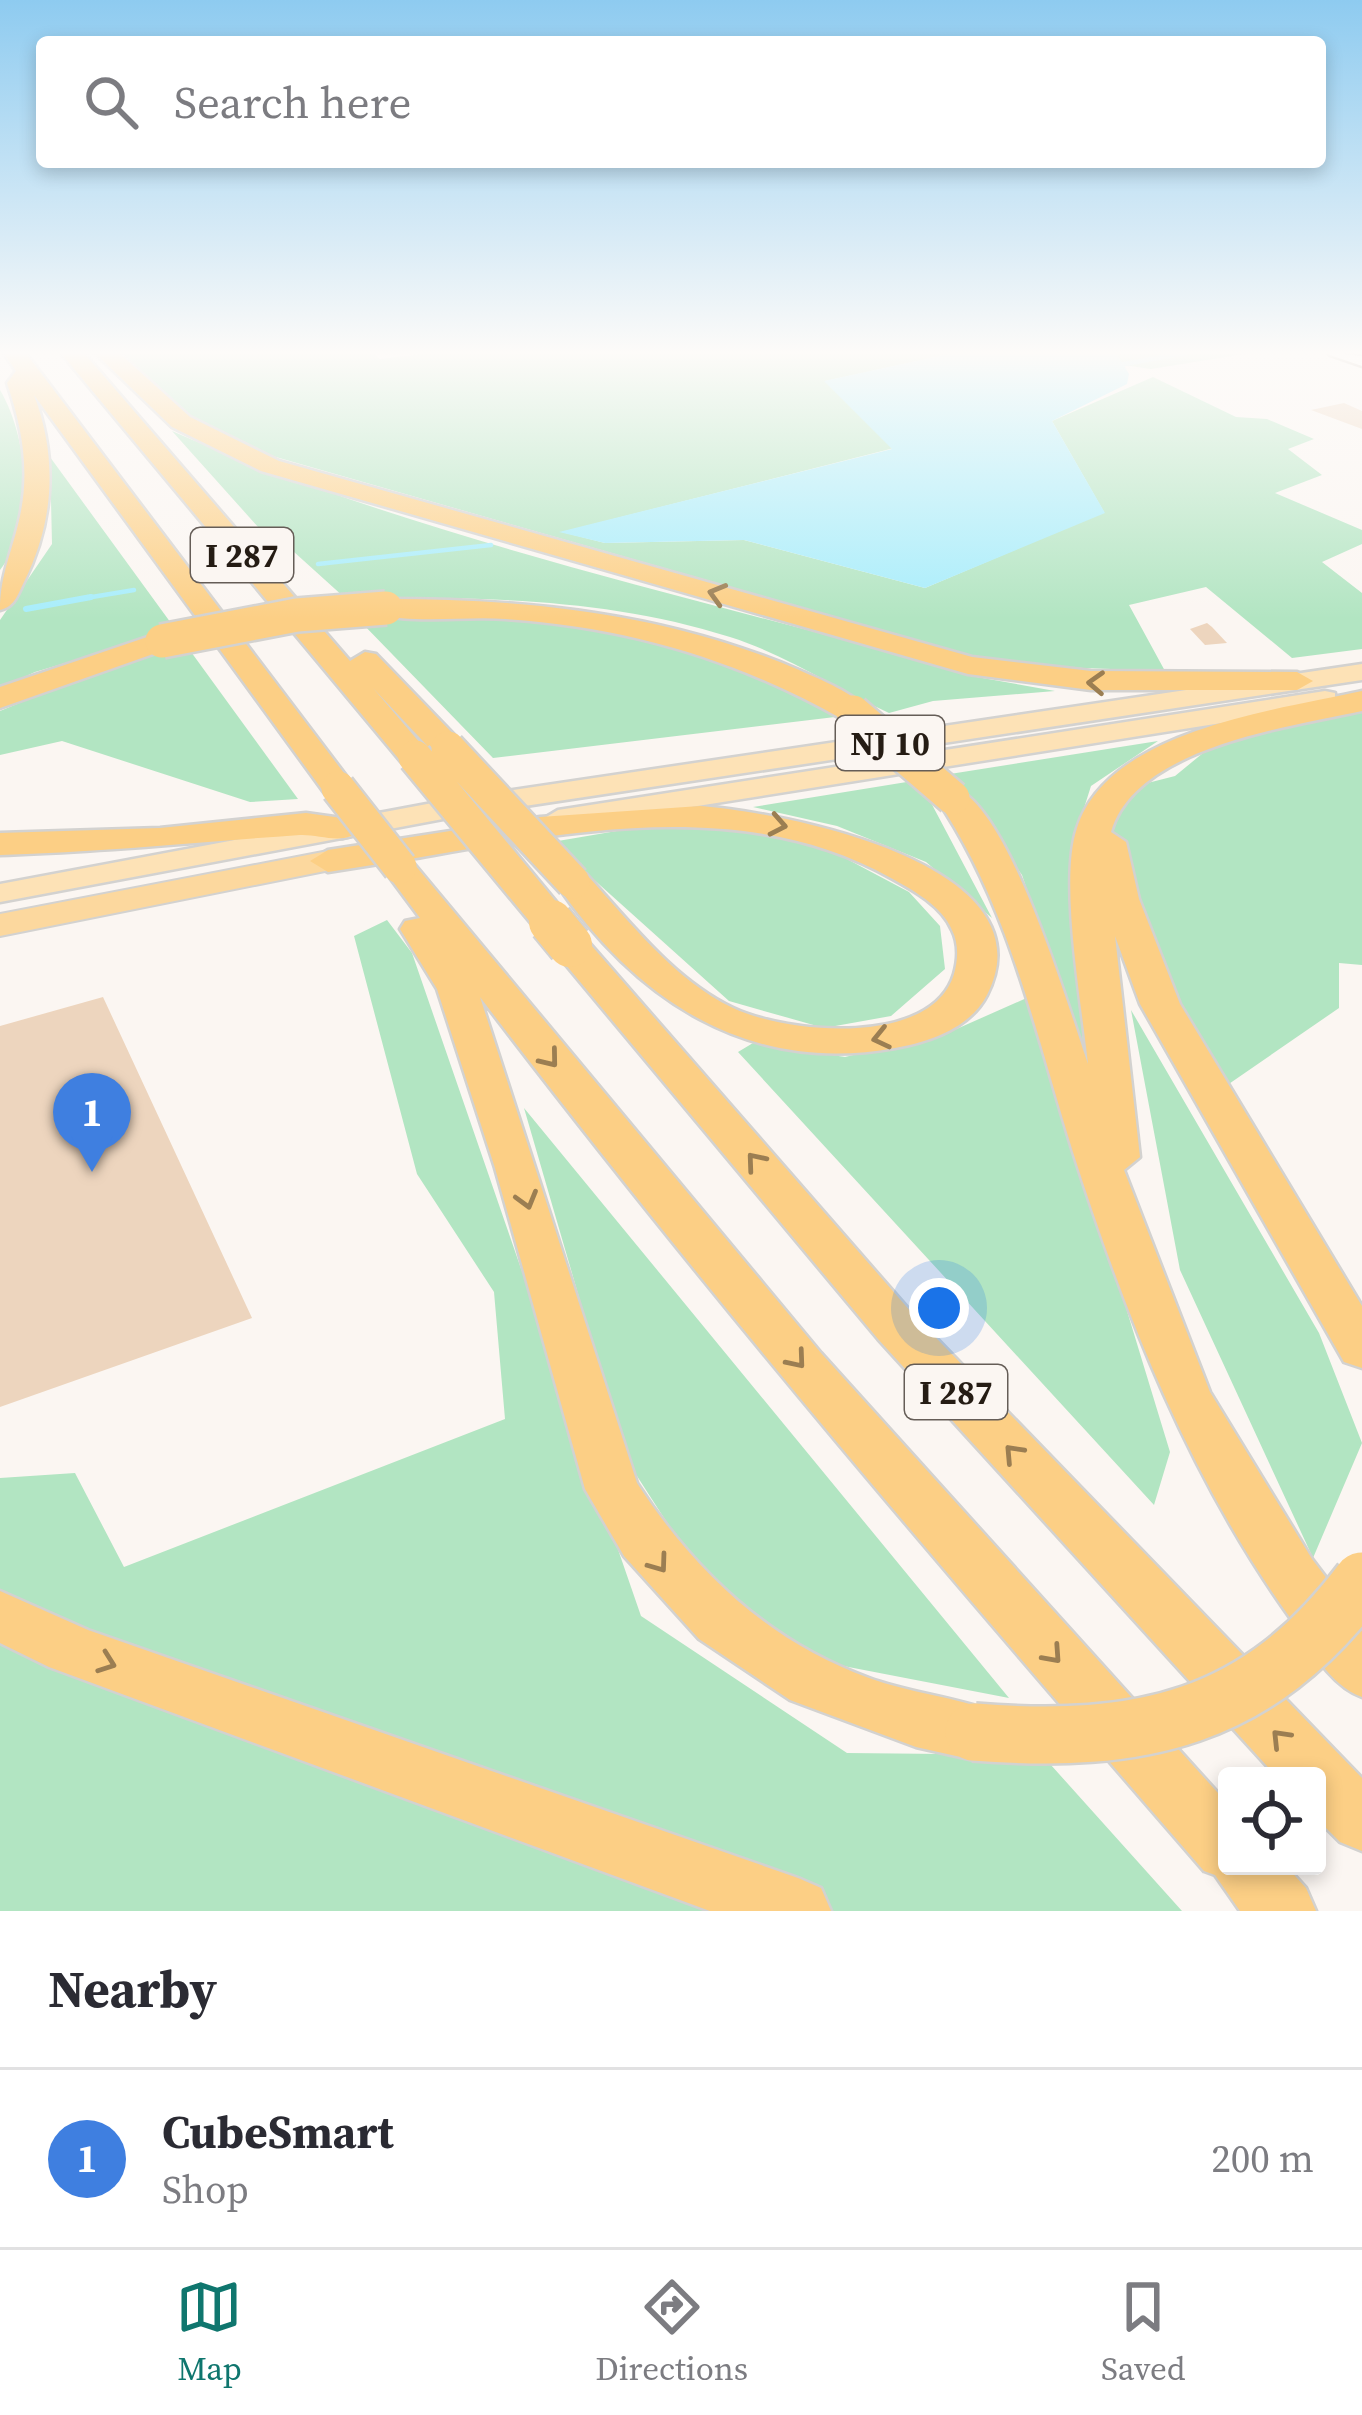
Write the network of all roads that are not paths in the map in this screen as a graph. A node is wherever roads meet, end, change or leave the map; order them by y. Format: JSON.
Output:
{"nodes":[{"id":1,"x":38,"y":441,"type":"edge"},
{"id":2,"x":81,"y":441,"type":"edge"},
{"id":3,"x":146,"y":441,"type":"edge"},
{"id":4,"x":220,"y":441,"type":"edge"},
{"id":5,"x":0,"y":601,"type":"edge"},
{"id":6,"x":1362,"y":672,"type":"edge"},
{"id":7,"x":1297,"y":681,"type":"junction"},
{"id":8,"x":1362,"y":697,"type":"edge"},
{"id":9,"x":0,"y":698,"type":"edge"},
{"id":10,"x":432,"y":753,"type":"junction"},
{"id":11,"x":1126,"y":782,"type":"junction"},
{"id":12,"x":0,"y":844,"type":"edge"},
{"id":13,"x":336,"y":844,"type":"junction"},
{"id":14,"x":400,"y":866,"type":"junction"},
{"id":15,"x":0,"y":893,"type":"edge"},
{"id":16,"x":0,"y":925,"type":"edge"},
{"id":17,"x":1137,"y":1268,"type":"junction"},
{"id":18,"x":1362,"y":1349,"type":"edge"},
{"id":19,"x":1362,"y":1581,"type":"edge"},
{"id":20,"x":0,"y":1616,"type":"edge"},
{"id":21,"x":1362,"y":1671,"type":"edge"},
{"id":22,"x":1362,"y":1821,"type":"edge"},
{"id":23,"x":1218,"y":1839,"type":"edge"},
{"id":24,"x":1251,"y":1875,"type":"edge"},
{"id":25,"x":798,"y":1911,"type":"edge"},
{"id":26,"x":1283,"y":1911,"type":"edge"}],
"edges":[{"from":1,"to":5,"type":"highway"},
{"from":2,"to":14,"type":"highway","number":"I 287","bridge":true},
{"from":3,"to":10,"type":"highway","number":"I 287"},
{"from":7,"to":4,"type":"highway","one_way":true},
{"from":6,"to":7,"type":"main road","number":"NJ 10"},
{"from":7,"to":13,"type":"main road","number":"NJ 10"},
{"from":8,"to":11,"type":"highway"},
{"from":8,"to":13,"type":"main road","number":"NJ 10"},
{"from":9,"to":17,"type":"highway","bridge":true},
{"from":13,"to":10,"type":"highway","one_way":true,"bridge":true},
{"from":22,"to":10,"type":"highway","number":"I 287","one_way":true,"bridge":true},
{"from":11,"to":17,"type":"highway"},
{"from":11,"to":18,"type":"highway"},
{"from":12,"to":13,"type":"highway"},
{"from":13,"to":15,"type":"main road","number":"NJ 10"},
{"from":13,"to":16,"type":"highway","number":"NJ 10"},
{"from":14,"to":19,"type":"highway","one_way":true,"bridge":true},
{"from":14,"to":23,"type":"highway","number":"I 287","one_way":true},
{"from":17,"to":21,"type":"highway"},
{"from":20,"to":25,"type":"highway","one_way":true},
{"from":24,"to":26,"type":"highway"}]}
